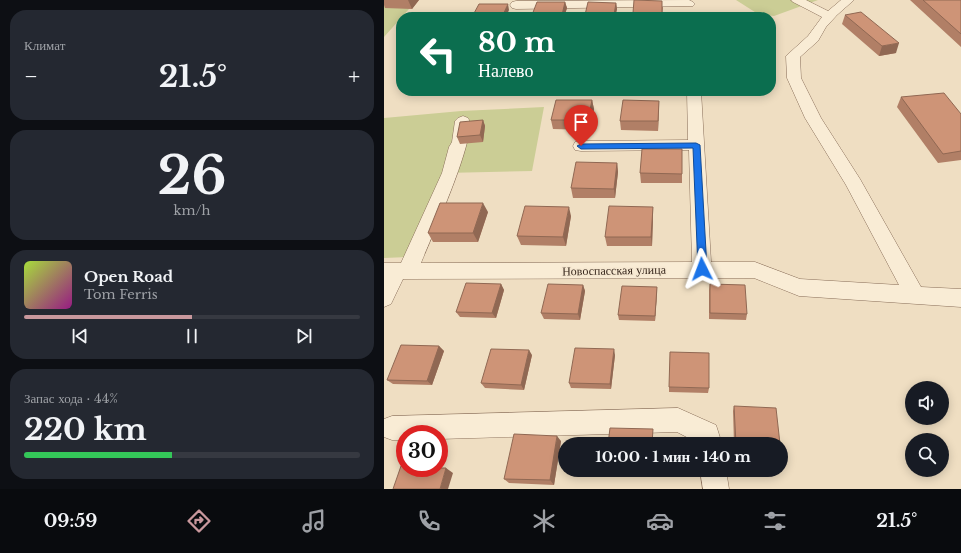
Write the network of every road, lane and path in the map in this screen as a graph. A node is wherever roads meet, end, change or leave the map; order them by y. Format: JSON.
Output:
{"nodes":[{"id":1,"x":797,"y":0,"type":"edge"},
{"id":2,"x":848,"y":0,"type":"edge"},
{"id":3,"x":689,"y":2,"type":"edge"},
{"id":4,"x":516,"y":5,"type":"dead end"},
{"id":5,"x":690,"y":12,"type":"edge"},
{"id":6,"x":829,"y":16,"type":"junction"},
{"id":7,"x":694,"y":96,"type":"edge"},
{"id":8,"x":463,"y":121,"type":"edge"},
{"id":9,"x":696,"y":145,"type":"junction"},
{"id":10,"x":581,"y":146,"type":"dead end"},
{"id":11,"x":702,"y":269,"type":"junction"},
{"id":12,"x":396,"y":272,"type":"edge"},
{"id":13,"x":915,"y":295,"type":"junction"},
{"id":14,"x":384,"y":298,"type":"edge"},
{"id":15,"x":961,"y":298,"type":"edge"},
{"id":16,"x":392,"y":428,"type":"dead end"},
{"id":17,"x":708,"y":437,"type":"edge"},
{"id":18,"x":714,"y":477,"type":"edge"},
{"id":19,"x":716,"y":489,"type":"edge"}],
"edges":[{"from":1,"to":6,"type":"street"},
{"from":2,"to":6,"type":"street"},
{"from":3,"to":4,"type":"street"},
{"from":3,"to":5,"type":"street"},
{"from":6,"to":13,"type":"street"},
{"from":7,"to":9,"type":"street"},
{"from":8,"to":12,"type":"street"},
{"from":9,"to":10,"type":"street"},
{"from":9,"to":11,"type":"street"},
{"from":11,"to":12,"type":"street","name":"Новоспасская улица"},
{"from":11,"to":13,"type":"street","name":"Новоспасская улица"},
{"from":12,"to":14,"type":"street"},
{"from":13,"to":15,"type":"street","name":"Новоспасская улица"},
{"from":16,"to":17,"type":"street"},
{"from":18,"to":19,"type":"street"}]}
